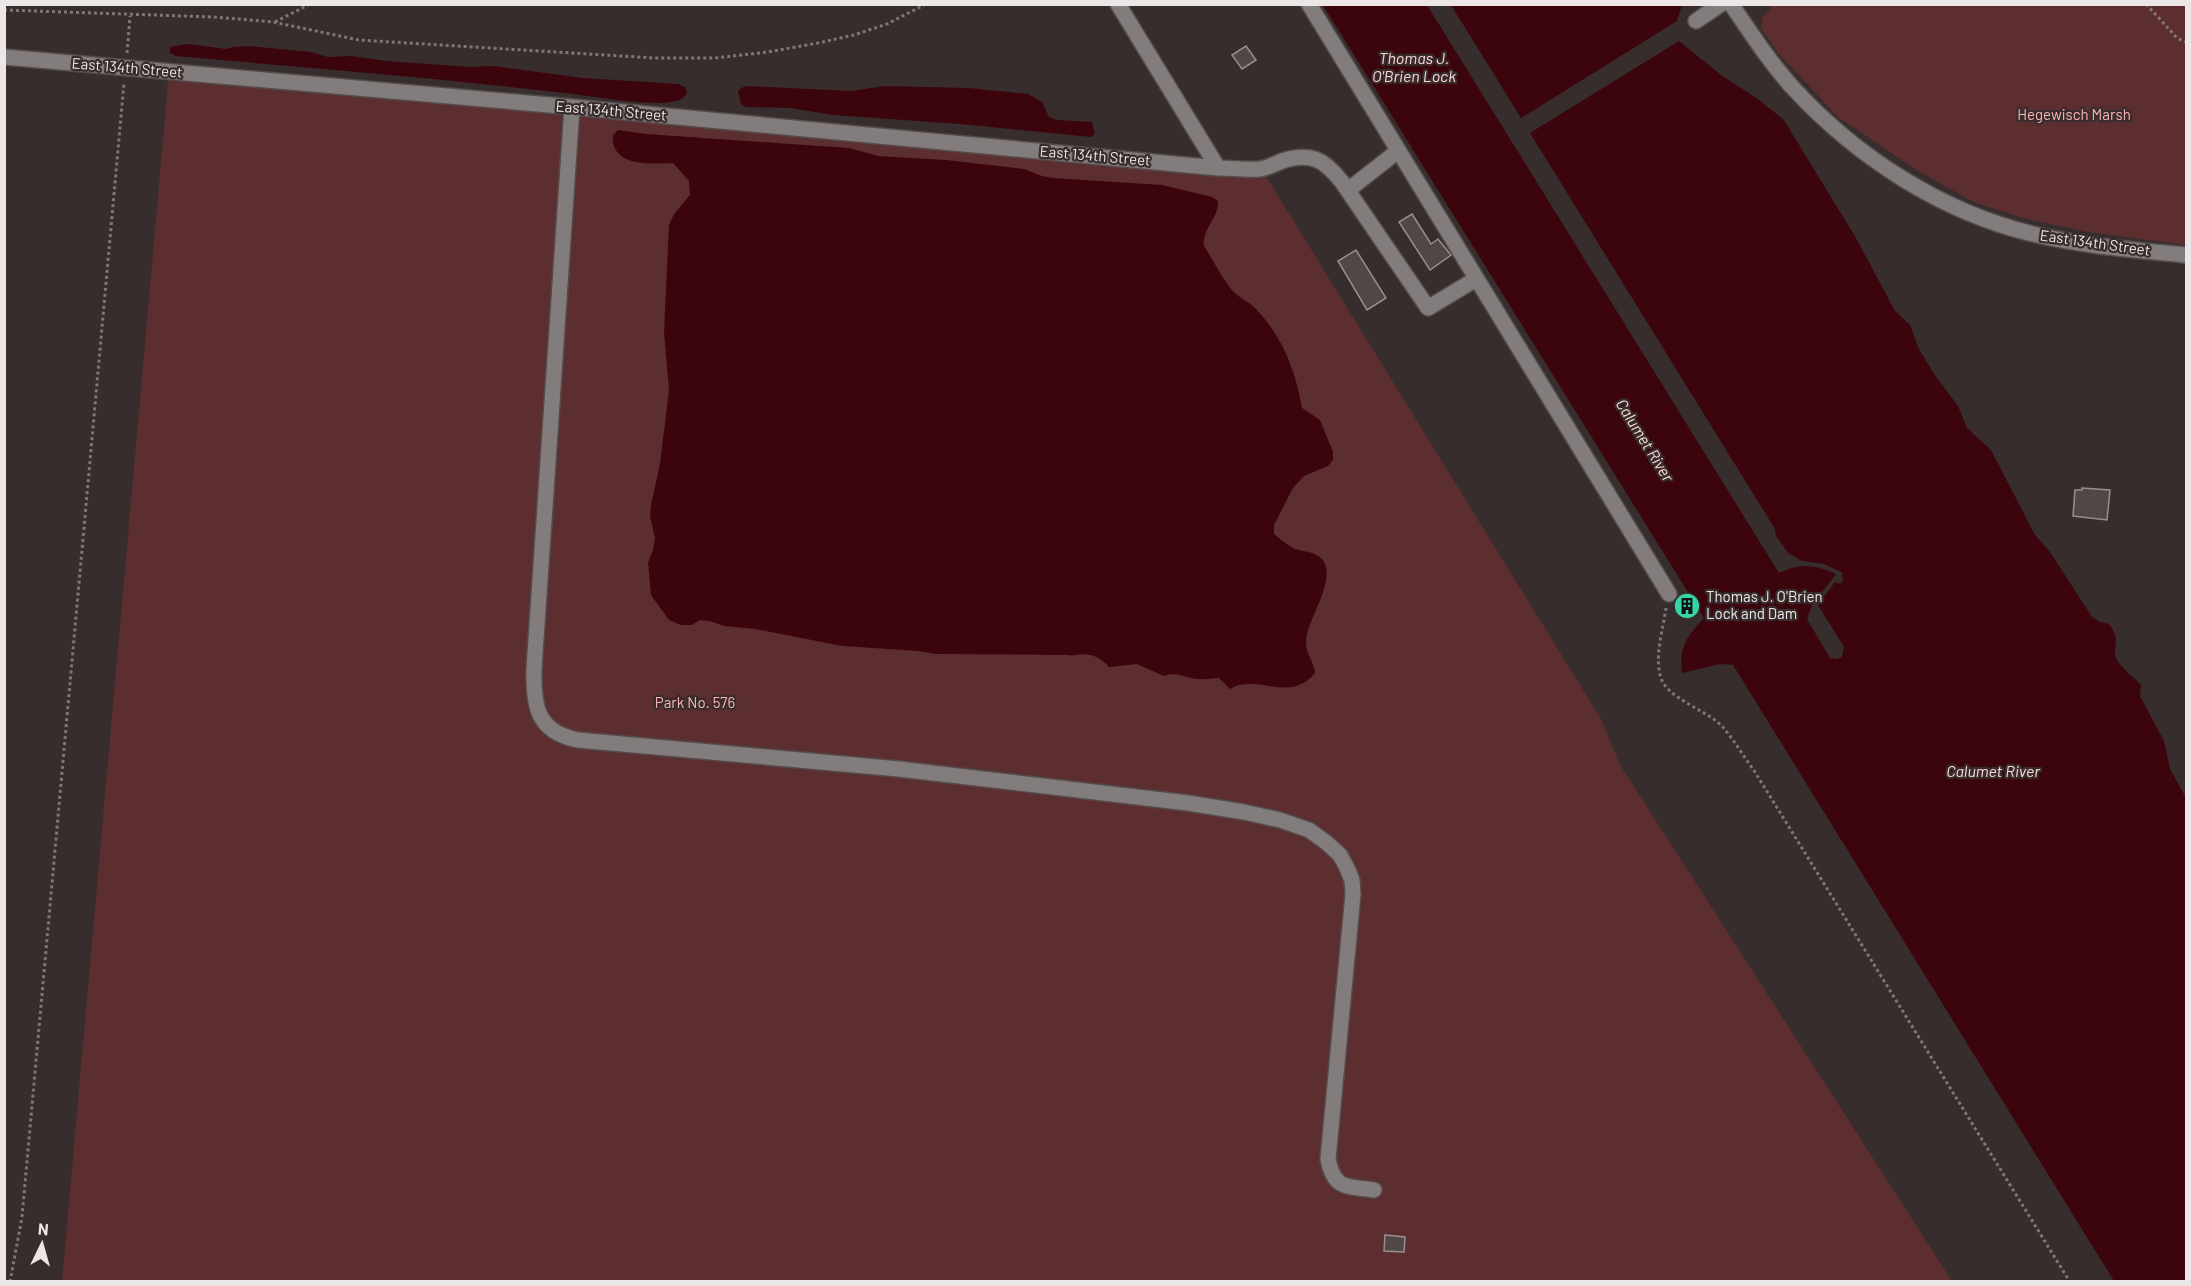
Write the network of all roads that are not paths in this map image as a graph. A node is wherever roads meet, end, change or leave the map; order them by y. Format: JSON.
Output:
{"nodes":[{"id":1,"x":1118,"y":4,"type":"edge"},
{"id":2,"x":1309,"y":4,"type":"edge"},
{"id":3,"x":1721,"y":4,"type":"edge"},
{"id":4,"x":1731,"y":4,"type":"edge"},
{"id":5,"x":1696,"y":21,"type":"dead end"},
{"id":6,"x":4,"y":57,"type":"edge"},
{"id":7,"x":572,"y":107,"type":"junction"},
{"id":8,"x":1398,"y":151,"type":"junction"},
{"id":9,"x":1218,"y":168,"type":"junction"},
{"id":10,"x":1348,"y":190,"type":"junction"},
{"id":11,"x":2187,"y":255,"type":"edge"},
{"id":12,"x":1476,"y":279,"type":"junction"},
{"id":13,"x":1669,"y":594,"type":"road end"},
{"id":14,"x":1374,"y":1190,"type":"dead end"}],
"edges":[{"from":1,"to":9,"type":"lane"},
{"from":2,"to":8,"type":"lane"},
{"from":3,"to":5,"type":"lane"},
{"from":4,"to":11,"type":"lane","name":"East 134th Street"},
{"from":6,"to":7,"type":"lane","name":"East 134th Street"},
{"from":7,"to":9,"type":"lane","name":"East 134th Street"},
{"from":7,"to":14,"type":"lane"},
{"from":8,"to":10,"type":"lane"},
{"from":8,"to":12,"type":"lane"},
{"from":9,"to":10,"type":"lane","name":"East 134th Street"},
{"from":10,"to":12,"type":"lane"},
{"from":12,"to":13,"type":"lane"}]}
